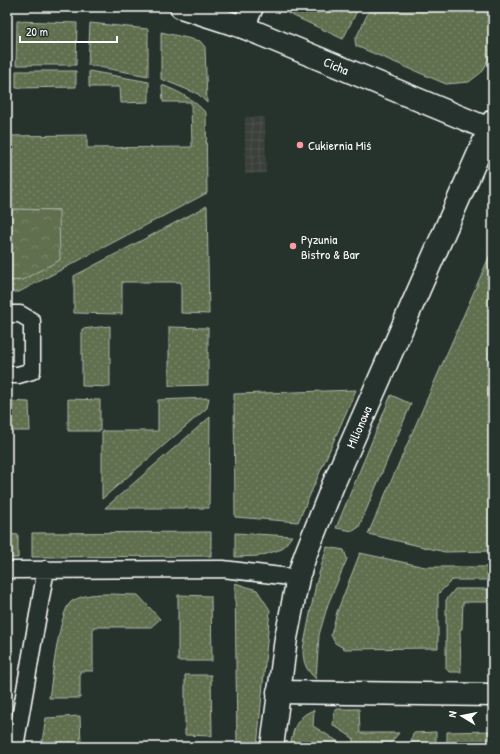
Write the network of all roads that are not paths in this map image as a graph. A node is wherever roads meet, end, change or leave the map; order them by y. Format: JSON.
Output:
{"nodes":[{"id":1,"x":181,"y":7,"type":"edge"},
{"id":2,"x":252,"y":7,"type":"edge"},
{"id":3,"x":243,"y":27,"type":"junction"},
{"id":4,"x":491,"y":125,"type":"edge"},
{"id":5,"x":7,"y":314,"type":"edge"},
{"id":6,"x":7,"y":375,"type":"edge"},
{"id":7,"x":46,"y":569,"type":"junction"},
{"id":8,"x":7,"y":570,"type":"edge"},
{"id":9,"x":298,"y":578,"type":"junction"},
{"id":10,"x":278,"y":692,"type":"junction"},
{"id":11,"x":493,"y":695,"type":"edge"},
{"id":12,"x":15,"y":747,"type":"edge"},
{"id":13,"x":272,"y":747,"type":"edge"}],
"edges":[{"from":1,"to":3,"type":"street","name":"Cicha"},
{"from":2,"to":3,"type":"street"},
{"from":3,"to":4,"type":"street","name":"Cicha"},
{"from":4,"to":9,"type":"street","name":"Milionowa"},
{"from":5,"to":6,"type":"lane"},
{"from":7,"to":8,"type":"lane"},
{"from":7,"to":9,"type":"lane"},
{"from":7,"to":12,"type":"lane"},
{"from":9,"to":10,"type":"street","name":"Milionowa"},
{"from":10,"to":11,"type":"street"},
{"from":10,"to":13,"type":"street","name":"Milionowa"}]}
